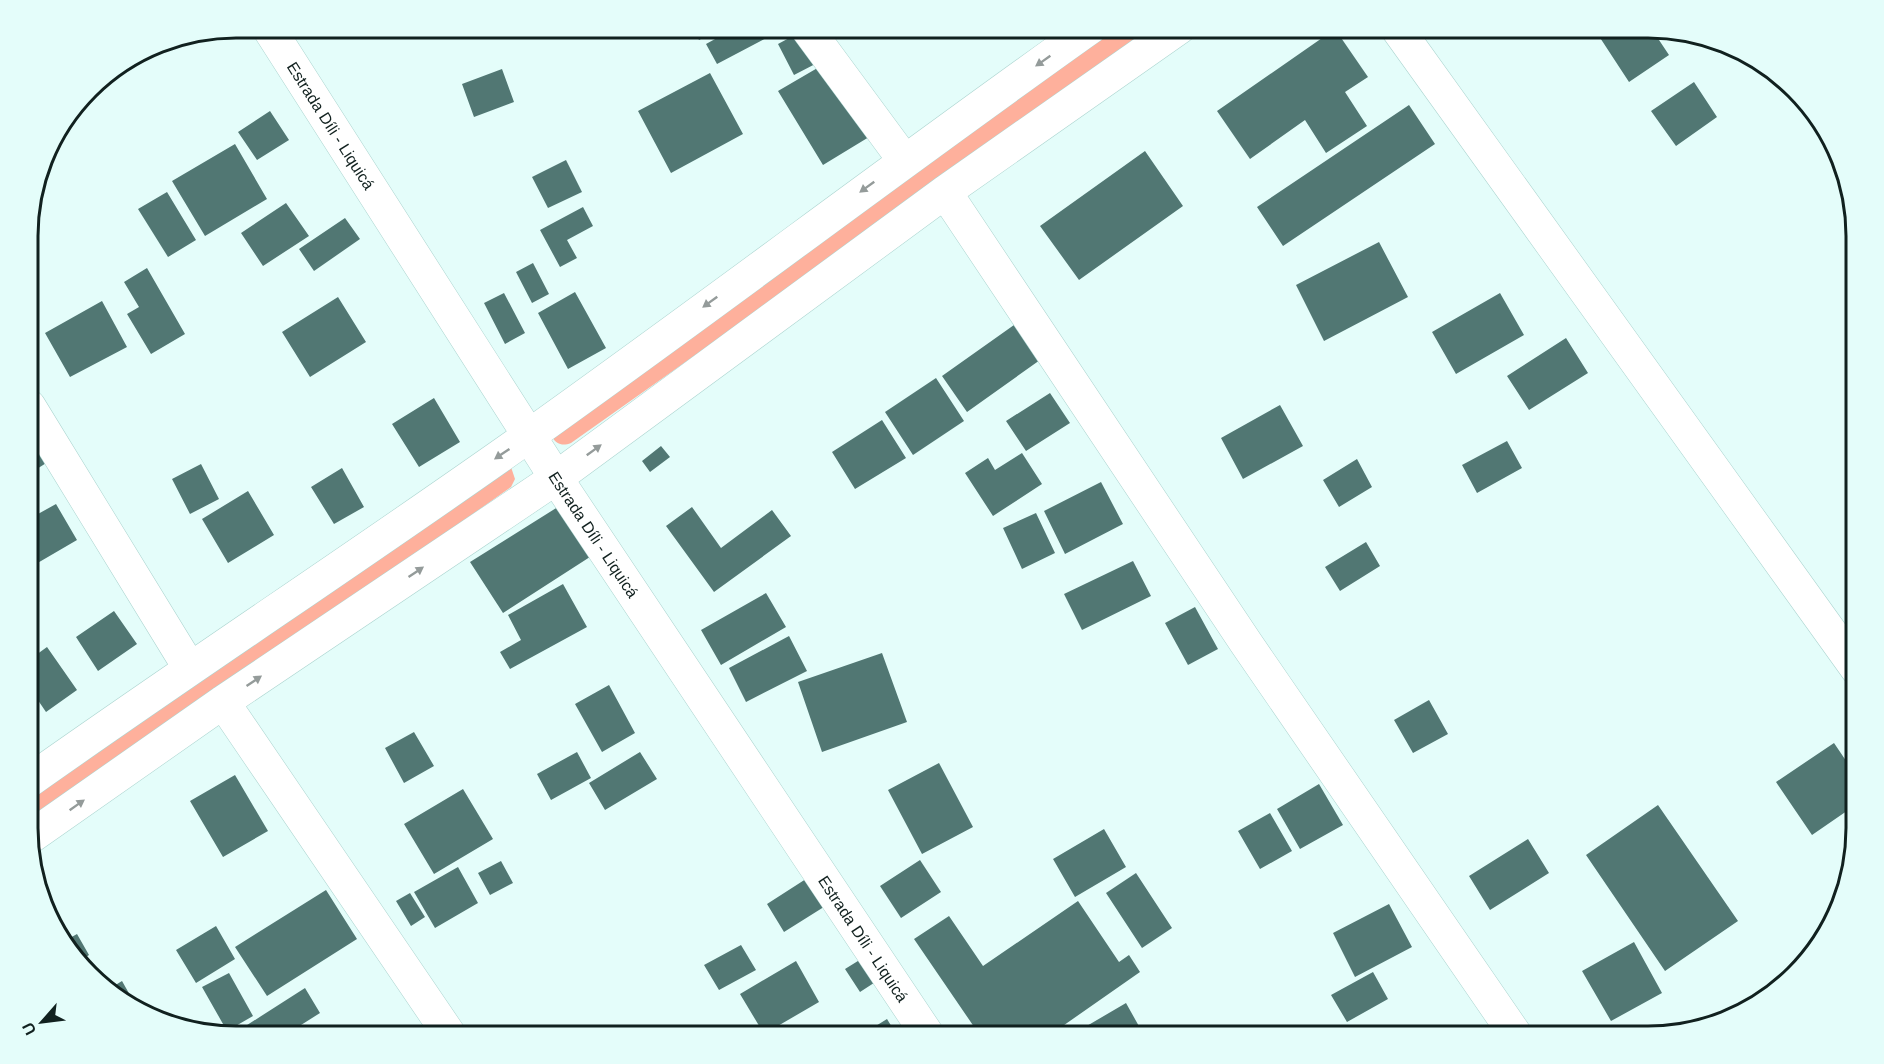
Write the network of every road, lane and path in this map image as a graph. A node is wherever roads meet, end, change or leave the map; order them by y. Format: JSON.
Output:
{"nodes":[{"id":1,"x":275,"y":38,"type":"edge"},
{"id":2,"x":814,"y":38,"type":"edge"},
{"id":3,"x":1075,"y":38,"type":"edge"},
{"id":4,"x":1164,"y":38,"type":"edge"},
{"id":5,"x":1404,"y":38,"type":"edge"},
{"id":6,"x":904,"y":160,"type":"junction"},
{"id":7,"x":945,"y":192,"type":"junction"},
{"id":8,"x":38,"y":421,"type":"edge"},
{"id":9,"x":529,"y":436,"type":"junction"},
{"id":10,"x":556,"y":478,"type":"junction"},
{"id":11,"x":1846,"y":654,"type":"edge"},
{"id":12,"x":189,"y":667,"type":"junction"},
{"id":13,"x":223,"y":702,"type":"junction"},
{"id":14,"x":38,"y":775,"type":"edge"},
{"id":15,"x":38,"y":832,"type":"edge"},
{"id":16,"x":444,"y":1026,"type":"edge"},
{"id":17,"x":922,"y":1026,"type":"edge"},
{"id":18,"x":1509,"y":1026,"type":"edge"}],
"edges":[{"from":1,"to":9,"type":"street","name":"Estrada Díli - Liquicá"},
{"from":2,"to":6,"type":"street"},
{"from":3,"to":6,"type":"street","one_way":true},
{"from":4,"to":7,"type":"street"},
{"from":5,"to":11,"type":"street"},
{"from":6,"to":9,"type":"street","one_way":true},
{"from":10,"to":7,"type":"street","one_way":true},
{"from":7,"to":18,"type":"street"},
{"from":8,"to":12,"type":"street"},
{"from":9,"to":10,"type":"street","name":"Estrada Díli - Liquicá"},
{"from":9,"to":12,"type":"street","one_way":true},
{"from":13,"to":10,"type":"street","one_way":true},
{"from":10,"to":17,"type":"street","name":"Estrada Díli - Liquicá"},
{"from":12,"to":14,"type":"street"},
{"from":15,"to":13,"type":"street","one_way":true},
{"from":13,"to":16,"type":"street"}]}
